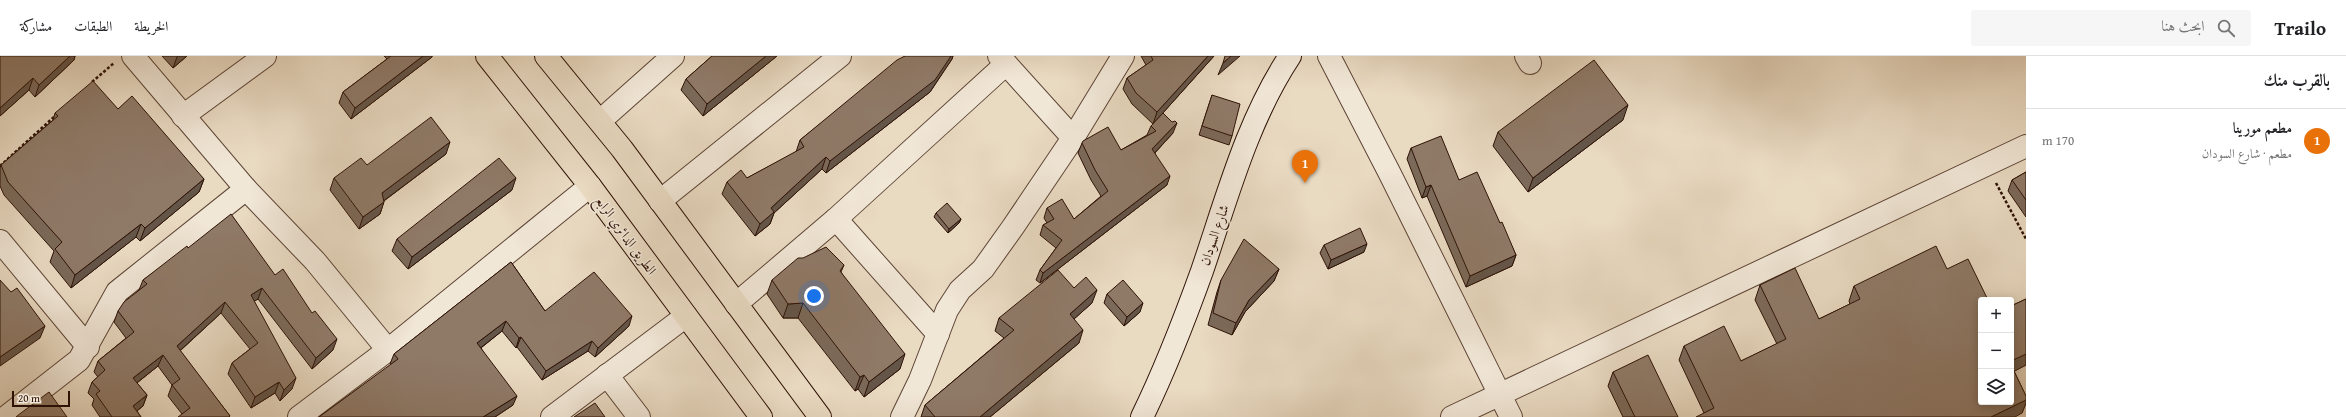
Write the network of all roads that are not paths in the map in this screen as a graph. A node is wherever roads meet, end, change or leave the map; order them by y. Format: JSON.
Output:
{"nodes":[{"id":1,"x":265,"y":56,"type":"edge"},
{"id":2,"x":487,"y":56,"type":"edge"},
{"id":3,"x":546,"y":56,"type":"edge"},
{"id":4,"x":674,"y":56,"type":"edge"},
{"id":5,"x":840,"y":56,"type":"edge"},
{"id":6,"x":1123,"y":56,"type":"edge"},
{"id":7,"x":1290,"y":56,"type":"edge"},
{"id":8,"x":1329,"y":56,"type":"edge"},
{"id":9,"x":124,"y":59,"type":"edge"},
{"id":10,"x":1003,"y":60,"type":"edge"},
{"id":11,"x":183,"y":116,"type":"junction"},
{"id":12,"x":600,"y":121,"type":"junction"},
{"id":13,"x":1073,"y":138,"type":"junction"},
{"id":14,"x":2026,"y":146,"type":"edge"},
{"id":15,"x":590,"y":186,"type":"junction"},
{"id":16,"x":246,"y":189,"type":"junction"},
{"id":17,"x":660,"y":201,"type":"junction"},
{"id":18,"x":836,"y":219,"type":"junction"},
{"id":19,"x":0,"y":241,"type":"edge"},
{"id":20,"x":736,"y":304,"type":"junction"},
{"id":21,"x":686,"y":316,"type":"junction"},
{"id":22,"x":938,"y":334,"type":"junction"},
{"id":23,"x":88,"y":347,"type":"junction"},
{"id":24,"x":388,"y":350,"type":"junction"},
{"id":25,"x":607,"y":375,"type":"junction"},
{"id":26,"x":1501,"y":395,"type":"junction"},
{"id":27,"x":6,"y":417,"type":"edge"},
{"id":28,"x":299,"y":417,"type":"edge"},
{"id":29,"x":552,"y":417,"type":"edge"},
{"id":30,"x":639,"y":417,"type":"edge"},
{"id":31,"x":761,"y":417,"type":"edge"},
{"id":32,"x":820,"y":417,"type":"edge"},
{"id":33,"x":902,"y":417,"type":"edge"},
{"id":34,"x":1142,"y":417,"type":"edge"},
{"id":35,"x":1452,"y":417,"type":"edge"},
{"id":36,"x":1511,"y":417,"type":"edge"}],
"edges":[{"from":1,"to":11,"type":"street"},
{"from":2,"to":15,"type":"main road","name":"الطريق الدائري الرابع"},
{"from":3,"to":12,"type":"main road"},
{"from":4,"to":12,"type":"street"},
{"from":5,"to":17,"type":"street"},
{"from":6,"to":13,"type":"street"},
{"from":7,"to":34,"type":"street","name":"شارع السودان"},
{"from":8,"to":26,"type":"street"},
{"from":9,"to":11,"type":"street"},
{"from":10,"to":13,"type":"street"},
{"from":10,"to":18,"type":"street"},
{"from":11,"to":16,"type":"street"},
{"from":12,"to":17,"type":"main road"},
{"from":13,"to":22,"type":"street"},
{"from":14,"to":26,"type":"street"},
{"from":15,"to":21,"type":"main road","name":"الطريق الدائري الرابع"},
{"from":15,"to":24,"type":"street"},
{"from":16,"to":23,"type":"street"},
{"from":16,"to":24,"type":"street"},
{"from":17,"to":20,"type":"main road"},
{"from":18,"to":20,"type":"street"},
{"from":18,"to":22,"type":"street"},
{"from":19,"to":23,"type":"street"},
{"from":20,"to":32,"type":"main road"},
{"from":21,"to":25,"type":"street"},
{"from":21,"to":31,"type":"main road","name":"الطريق الدائري الرابع"},
{"from":22,"to":33,"type":"street"},
{"from":23,"to":27,"type":"street"},
{"from":24,"to":28,"type":"street"},
{"from":25,"to":29,"type":"street"},
{"from":25,"to":30,"type":"street"},
{"from":26,"to":35,"type":"street"},
{"from":26,"to":36,"type":"street"}]}
